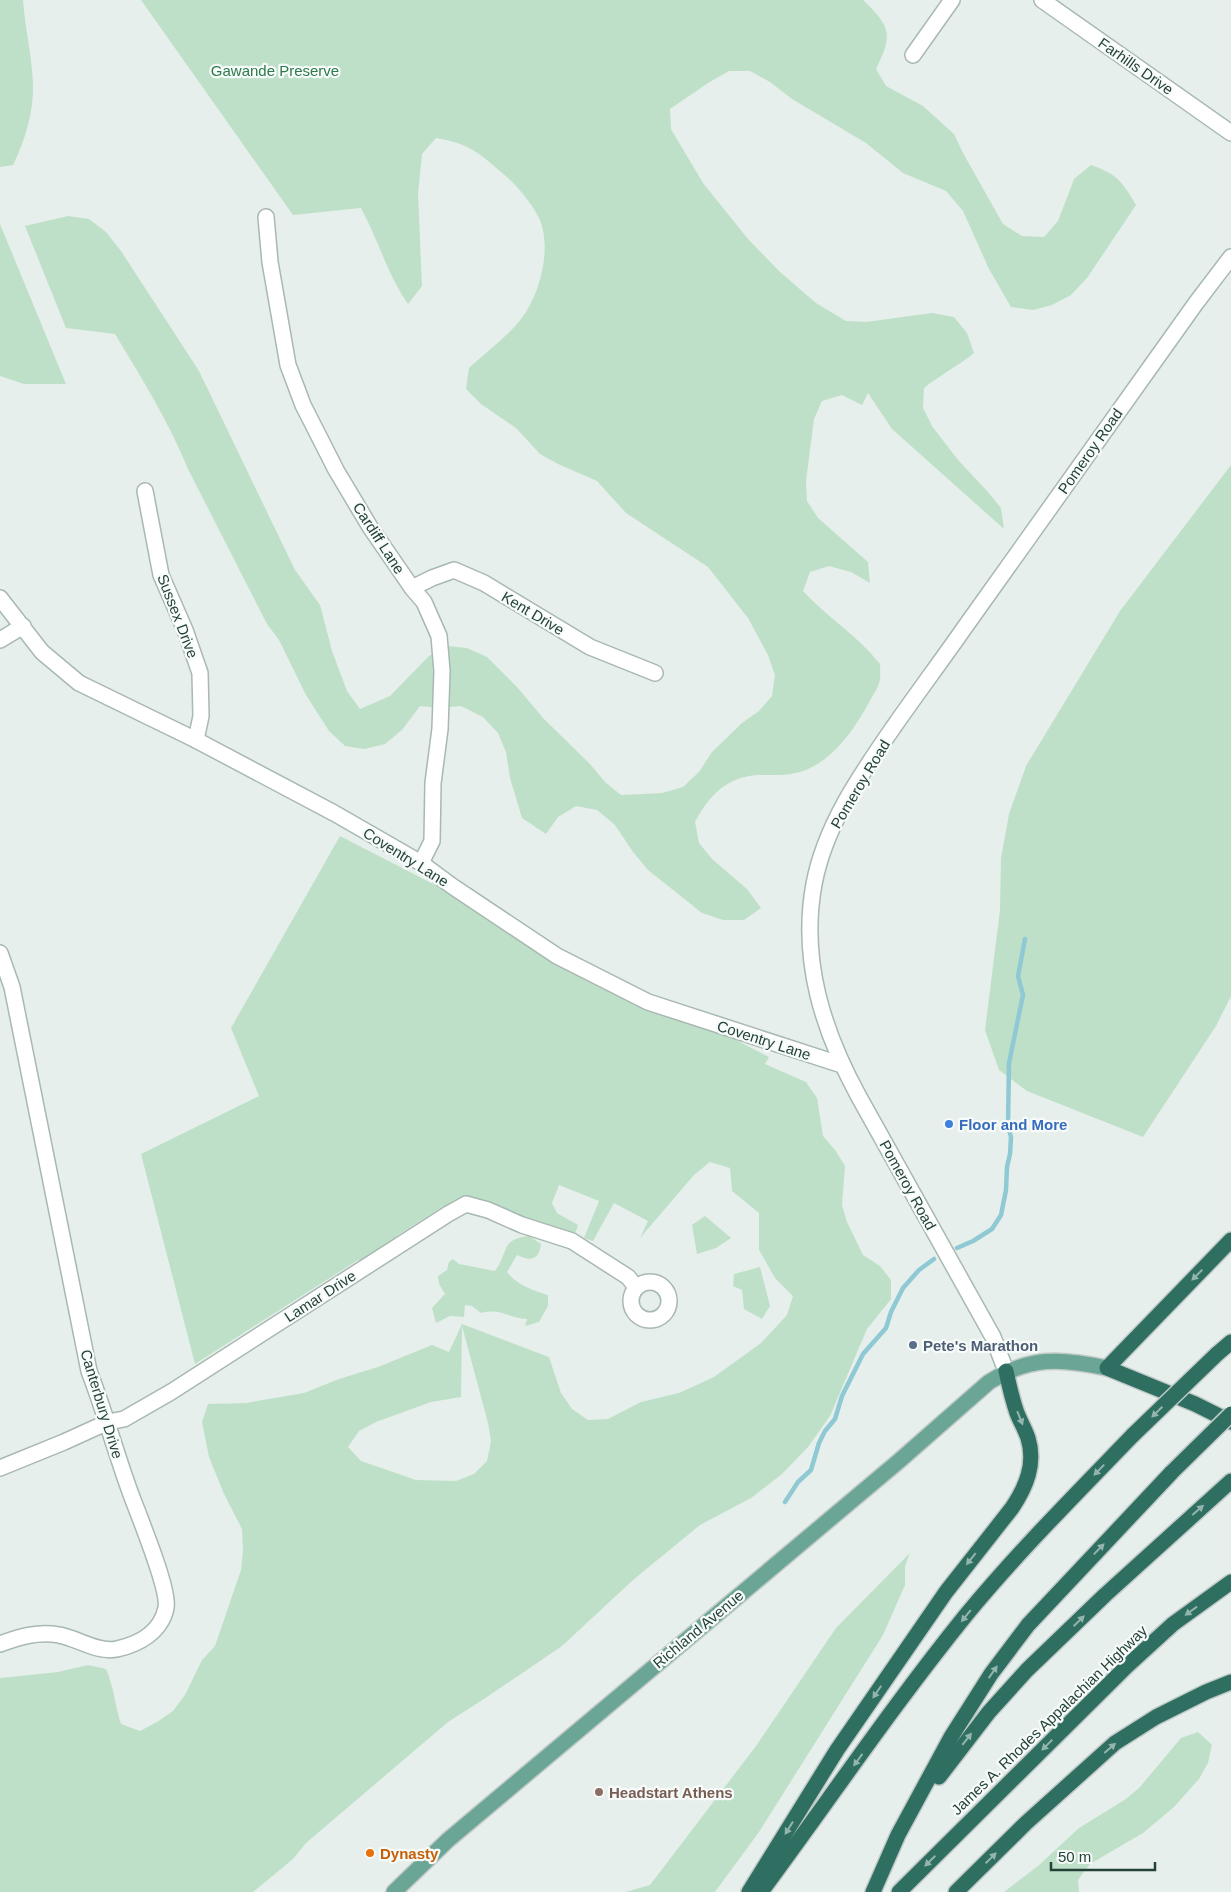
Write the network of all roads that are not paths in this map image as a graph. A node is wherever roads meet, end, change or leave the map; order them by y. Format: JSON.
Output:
{"nodes":[{"id":1,"x":952,"y":0,"type":"edge"},
{"id":2,"x":1042,"y":0,"type":"edge"},
{"id":3,"x":913,"y":55,"type":"dead end"},
{"id":4,"x":1231,"y":132,"type":"edge"},
{"id":5,"x":266,"y":217,"type":"dead end"},
{"id":6,"x":1231,"y":257,"type":"edge"},
{"id":7,"x":145,"y":491,"type":"dead end"},
{"id":8,"x":412,"y":588,"type":"junction"},
{"id":9,"x":0,"y":598,"type":"edge"},
{"id":10,"x":22,"y":626,"type":"junction"},
{"id":11,"x":0,"y":640,"type":"edge"},
{"id":12,"x":655,"y":673,"type":"dead end"},
{"id":13,"x":196,"y":740,"type":"junction"},
{"id":14,"x":421,"y":863,"type":"junction"},
{"id":15,"x":0,"y":953,"type":"edge"},
{"id":16,"x":842,"y":1066,"type":"junction"},
{"id":17,"x":1231,"y":1240,"type":"edge"},
{"id":18,"x":636,"y":1287,"type":"dead end"},
{"id":19,"x":1231,"y":1342,"type":"edge"},
{"id":20,"x":1107,"y":1368,"type":"junction"},
{"id":21,"x":1006,"y":1371,"type":"junction"},
{"id":22,"x":1231,"y":1414,"type":"edge"},
{"id":23,"x":108,"y":1422,"type":"junction"},
{"id":24,"x":1231,"y":1422,"type":"edge"},
{"id":25,"x":0,"y":1468,"type":"edge"},
{"id":26,"x":1231,"y":1481,"type":"edge"},
{"id":27,"x":1231,"y":1582,"type":"edge"},
{"id":28,"x":0,"y":1644,"type":"edge"},
{"id":29,"x":1231,"y":1682,"type":"edge"},
{"id":30,"x":898,"y":1835,"type":"junction"},
{"id":31,"x":394,"y":1892,"type":"edge"},
{"id":32,"x":749,"y":1892,"type":"edge"},
{"id":33,"x":761,"y":1892,"type":"edge"},
{"id":34,"x":873,"y":1892,"type":"edge"},
{"id":35,"x":899,"y":1892,"type":"edge"},
{"id":36,"x":956,"y":1892,"type":"edge"}],
"edges":[{"from":1,"to":3,"type":"street"},
{"from":2,"to":4,"type":"street","name":"Farhills Drive"},
{"from":5,"to":8,"type":"street","name":"Cardiff Lane"},
{"from":6,"to":16,"type":"street","name":"Pomeroy Road"},
{"from":7,"to":13,"type":"street","name":"Sussex Drive"},
{"from":8,"to":12,"type":"street","name":"Kent Drive"},
{"from":8,"to":14,"type":"street","name":"Cardiff Lane"},
{"from":9,"to":10,"type":"street","name":"Coventry Lane"},
{"from":10,"to":11,"type":"street"},
{"from":10,"to":13,"type":"street","name":"Coventry Lane"},
{"from":13,"to":14,"type":"street","name":"Coventry Lane"},
{"from":14,"to":16,"type":"street","name":"Coventry Lane"},
{"from":15,"to":23,"type":"street","name":"Canterbury Drive"},
{"from":16,"to":21,"type":"street","name":"Pomeroy Road"},
{"from":17,"to":20,"type":"highway","one_way":true},
{"from":18,"to":23,"type":"street","name":"Lamar Drive"},
{"from":19,"to":33,"type":"highway","one_way":true,"bridge":true},
{"from":20,"to":21,"type":"main road","name":"Richland Avenue"},
{"from":20,"to":24,"type":"highway"},
{"from":21,"to":31,"type":"main road","name":"Richland Avenue"},
{"from":21,"to":32,"type":"highway","one_way":true},
{"from":30,"to":22,"type":"highway","one_way":true,"bridge":true},
{"from":23,"to":25,"type":"street","name":"Lamar Drive"},
{"from":23,"to":28,"type":"street","name":"Canterbury Drive"},
{"from":30,"to":26,"type":"highway","one_way":true},
{"from":27,"to":35,"type":"highway","name":"James A. Rhodes Appalachian Highway","one_way":true},
{"from":36,"to":29,"type":"highway","one_way":true},
{"from":30,"to":34,"type":"highway"}]}
